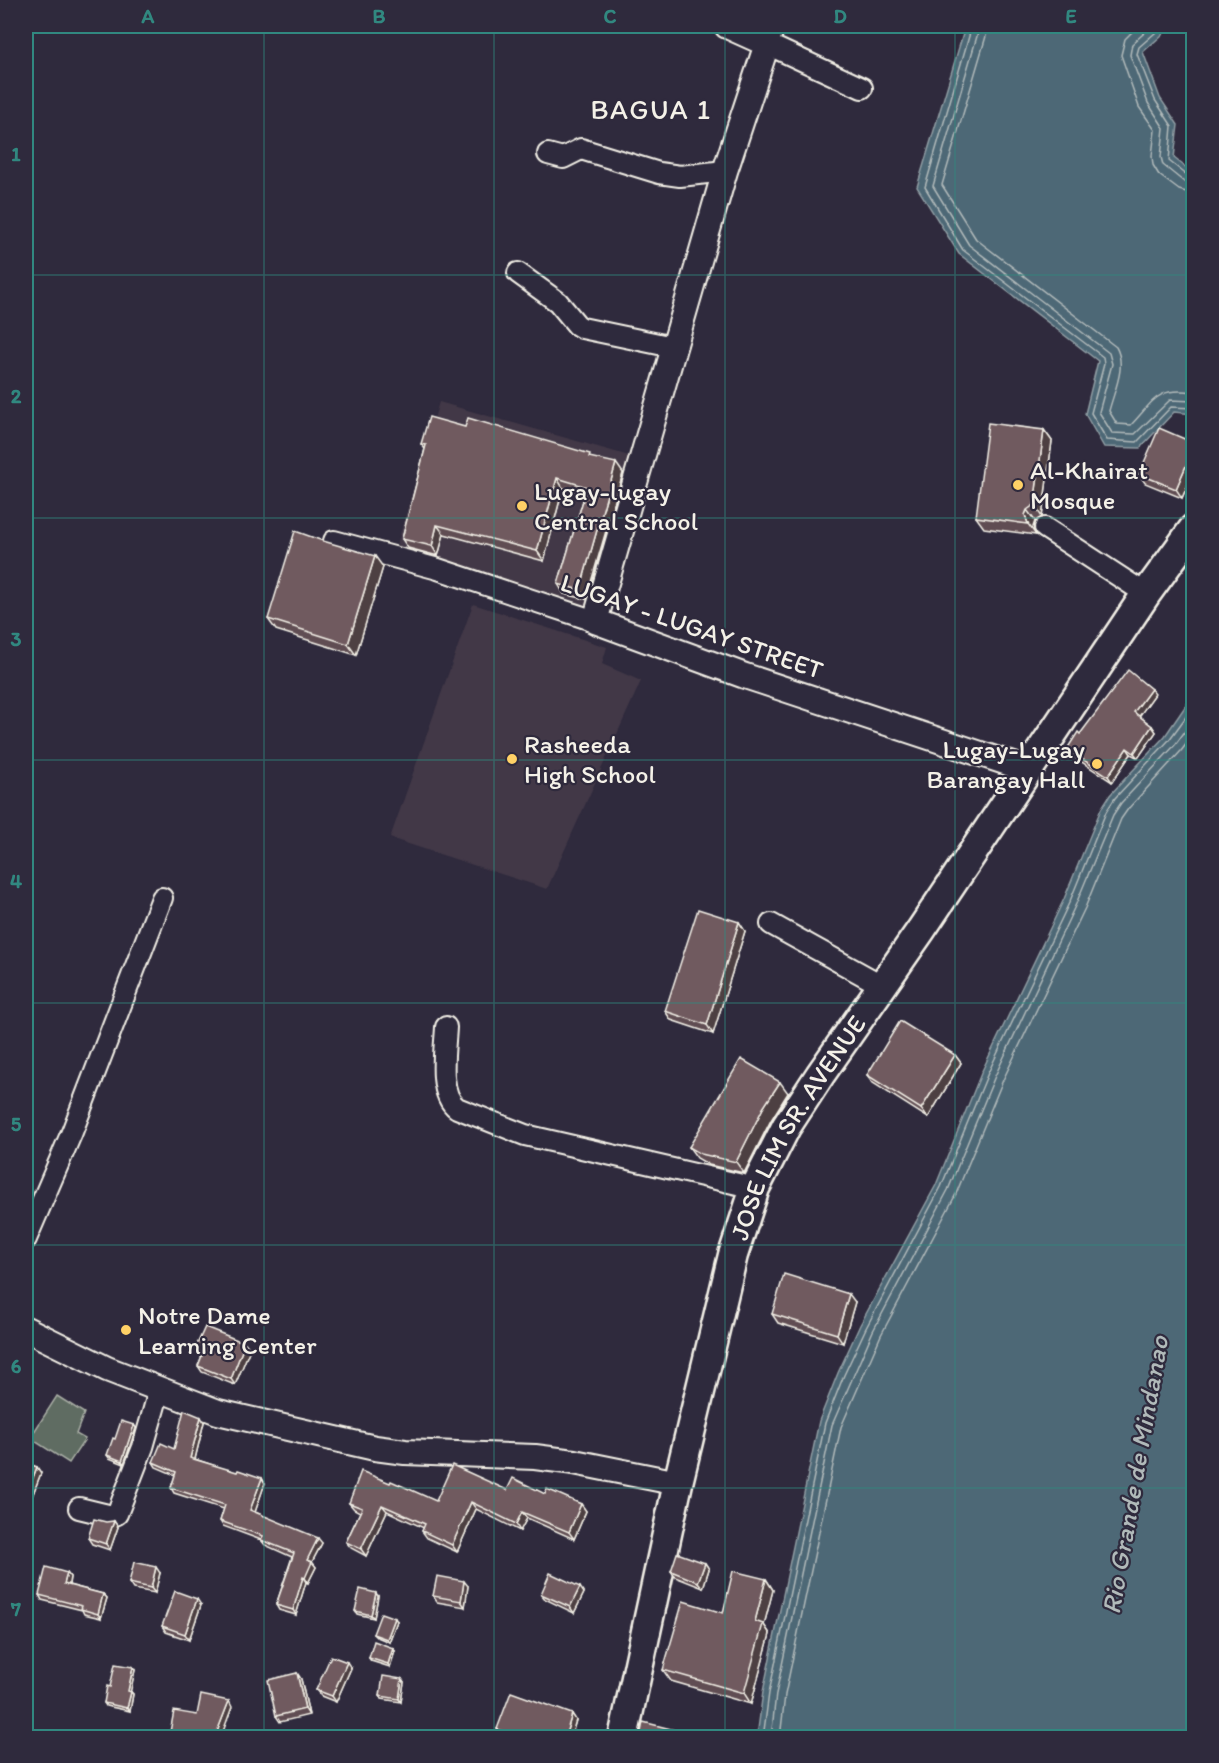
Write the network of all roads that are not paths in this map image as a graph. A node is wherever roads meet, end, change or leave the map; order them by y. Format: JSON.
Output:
{"nodes":[{"id":1,"x":727,"y":26,"type":"edge"},
{"id":2,"x":771,"y":35,"type":"edge"},
{"id":3,"x":862,"y":88,"type":"dead end"},
{"id":4,"x":549,"y":154,"type":"dead end"},
{"id":5,"x":724,"y":171,"type":"junction"},
{"id":6,"x":518,"y":273,"type":"dead end"},
{"id":7,"x":674,"y":347,"type":"junction"},
{"id":8,"x":1045,"y":528,"type":"dead end"},
{"id":9,"x":1194,"y":528,"type":"edge"},
{"id":10,"x":334,"y":541,"type":"dead end"},
{"id":11,"x":1146,"y":594,"type":"junction"},
{"id":12,"x":595,"y":621,"type":"junction"},
{"id":13,"x":1029,"y":770,"type":"junction"},
{"id":14,"x":162,"y":898,"type":"dead end"},
{"id":15,"x":771,"y":924,"type":"dead end"},
{"id":16,"x":883,"y":986,"type":"junction"},
{"id":17,"x":446,"y":1027,"type":"dead end"},
{"id":18,"x":755,"y":1188,"type":"junction"},
{"id":19,"x":26,"y":1239,"type":"edge"},
{"id":20,"x":26,"y":1329,"type":"edge"},
{"id":21,"x":159,"y":1391,"type":"junction"},
{"id":22,"x":678,"y":1483,"type":"junction"},
{"id":23,"x":79,"y":1508,"type":"dead end"},
{"id":24,"x":623,"y":1737,"type":"edge"}],
"edges":[{"from":1,"to":2,"type":"street"},
{"from":2,"to":3,"type":"street"},
{"from":2,"to":5,"type":"street"},
{"from":4,"to":5,"type":"street"},
{"from":5,"to":7,"type":"street"},
{"from":6,"to":7,"type":"street"},
{"from":7,"to":12,"type":"street"},
{"from":8,"to":11,"type":"street"},
{"from":9,"to":11,"type":"main road","name":"JOSE LIM SR. AVENUE"},
{"from":10,"to":12,"type":"street","name":"LUGAY - LUGAY STREET"},
{"from":11,"to":13,"type":"main road","name":"JOSE LIM SR. AVENUE"},
{"from":12,"to":13,"type":"street","name":"LUGAY - LUGAY STREET"},
{"from":13,"to":16,"type":"main road","name":"JOSE LIM SR. AVENUE"},
{"from":14,"to":19,"type":"street"},
{"from":15,"to":16,"type":"street"},
{"from":16,"to":18,"type":"main road","name":"JOSE LIM SR. AVENUE"},
{"from":17,"to":18,"type":"street"},
{"from":18,"to":22,"type":"main road","name":"JOSE LIM SR. AVENUE"},
{"from":20,"to":21,"type":"street"},
{"from":21,"to":22,"type":"street"},
{"from":21,"to":23,"type":"street"},
{"from":22,"to":24,"type":"main road","name":"JOSE LIM SR. AVENUE"}]}
